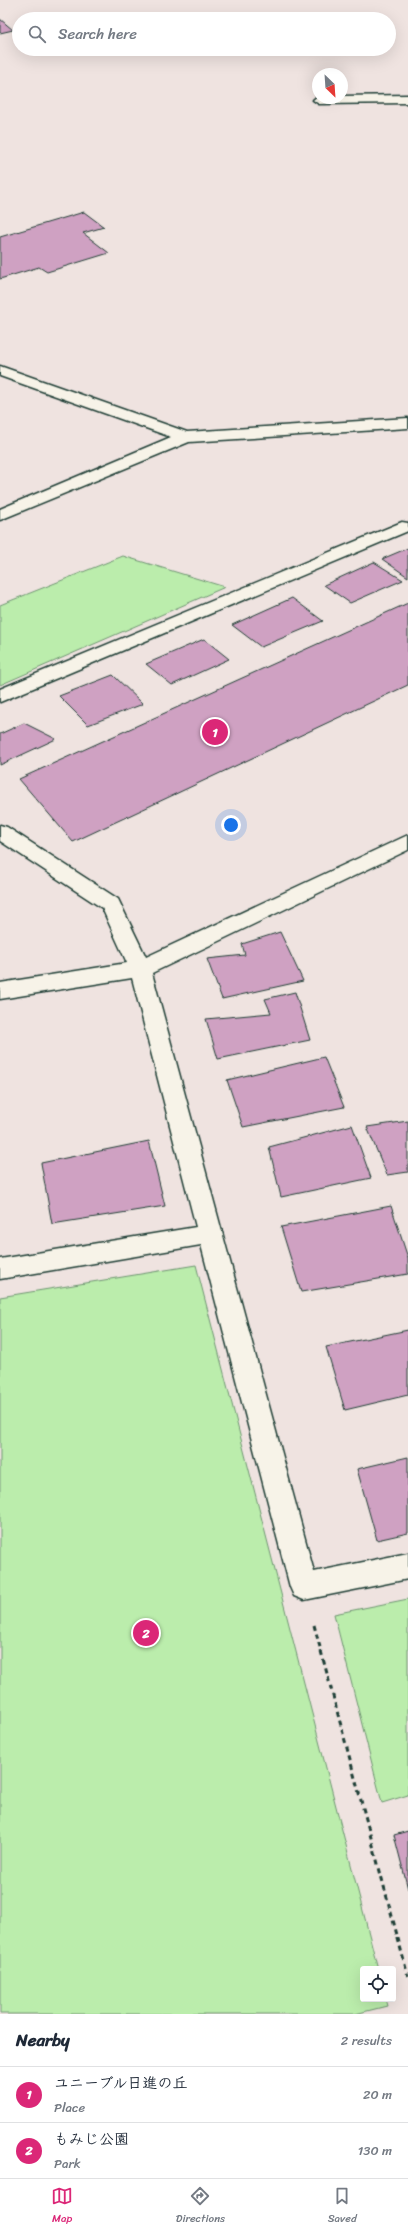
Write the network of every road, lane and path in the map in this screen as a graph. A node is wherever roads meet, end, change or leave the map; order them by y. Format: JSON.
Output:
{"nodes":[{"id":1,"x":408,"y":99,"type":"edge"},
{"id":2,"x":348,"y":100,"type":"edge"},
{"id":3,"x":0,"y":371,"type":"edge"},
{"id":4,"x":408,"y":423,"type":"edge"},
{"id":5,"x":186,"y":437,"type":"junction"},
{"id":6,"x":0,"y":515,"type":"edge"},
{"id":7,"x":402,"y":527,"type":"dead end"},
{"id":8,"x":0,"y":696,"type":"edge"},
{"id":9,"x":0,"y":832,"type":"edge"},
{"id":10,"x":408,"y":842,"type":"edge"},
{"id":11,"x":140,"y":969,"type":"junction"},
{"id":12,"x":0,"y":991,"type":"edge"},
{"id":13,"x":211,"y":1234,"type":"junction"},
{"id":14,"x":0,"y":1269,"type":"edge"},
{"id":15,"x":408,"y":1566,"type":"edge"},
{"id":16,"x":304,"y":1587,"type":"junction"},
{"id":17,"x":408,"y":1976,"type":"edge"}],
"edges":[{"from":1,"to":2,"type":"street"},
{"from":3,"to":5,"type":"street"},
{"from":4,"to":5,"type":"street"},
{"from":5,"to":6,"type":"street"},
{"from":7,"to":8,"type":"street"},
{"from":9,"to":11,"type":"street"},
{"from":10,"to":11,"type":"street"},
{"from":11,"to":12,"type":"street"},
{"from":11,"to":13,"type":"street"},
{"from":13,"to":14,"type":"street"},
{"from":13,"to":16,"type":"street"},
{"from":15,"to":16,"type":"street"},
{"from":16,"to":17,"type":"path"}]}
